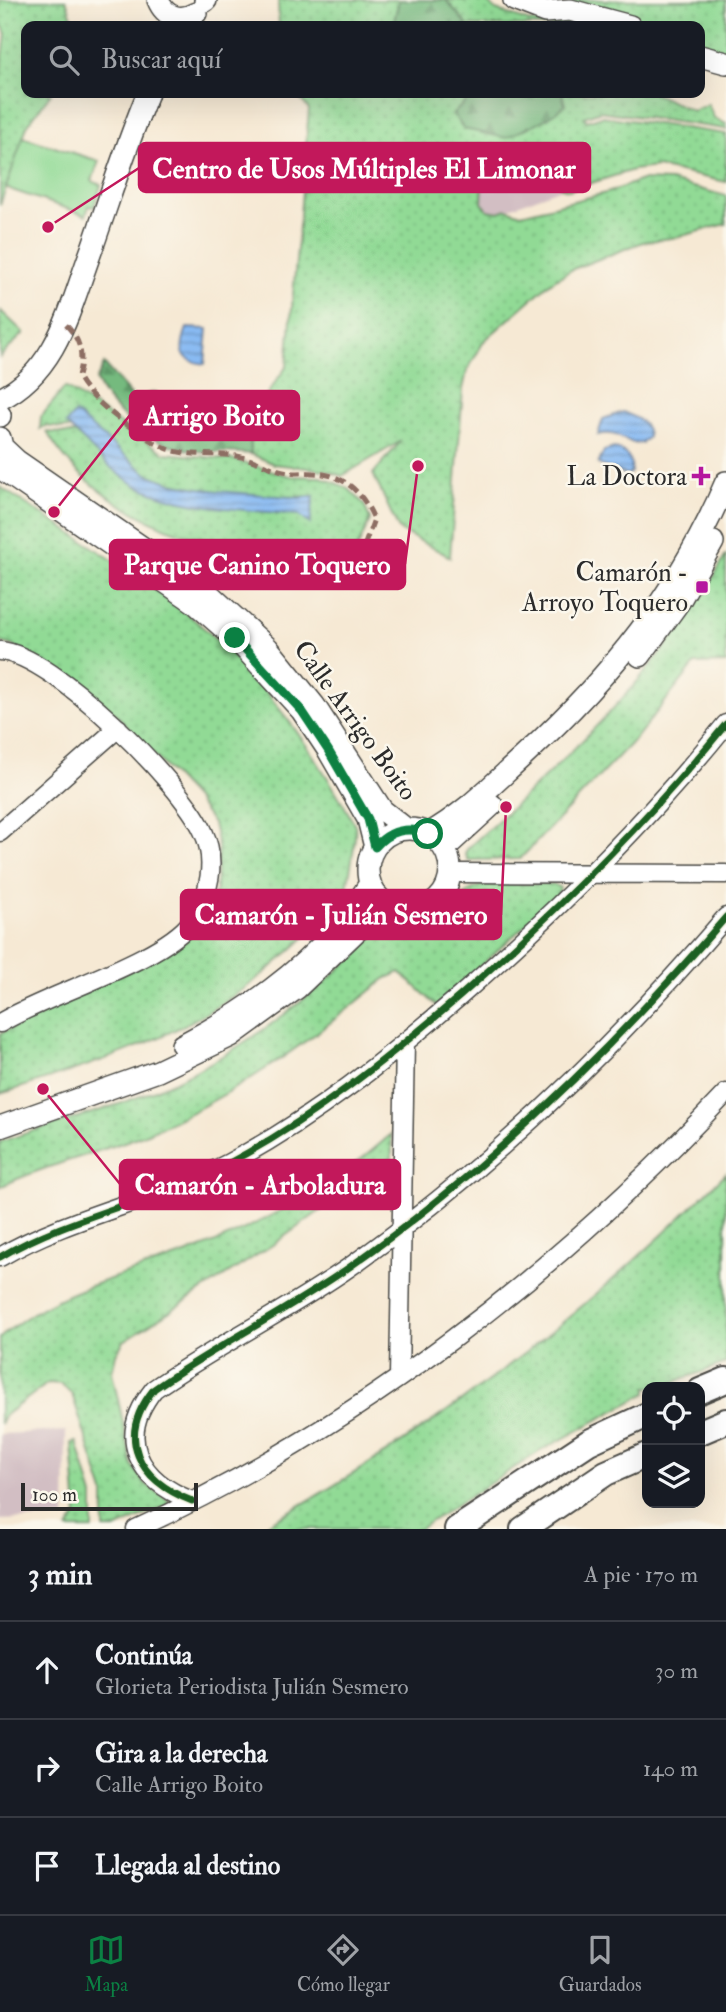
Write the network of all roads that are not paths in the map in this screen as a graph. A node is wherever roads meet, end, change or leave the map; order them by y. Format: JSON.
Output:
{"nodes":[{"id":1,"x":514,"y":0,"type":"edge"},
{"id":2,"x":158,"y":1,"type":"edge"},
{"id":3,"x":199,"y":8,"type":"edge"},
{"id":4,"x":160,"y":21,"type":"edge"},
{"id":5,"x":611,"y":21,"type":"edge"},
{"id":6,"x":705,"y":57,"type":"edge"},
{"id":7,"x":726,"y":63,"type":"edge"},
{"id":8,"x":146,"y":98,"type":"edge"},
{"id":9,"x":0,"y":399,"type":"edge"},
{"id":10,"x":0,"y":438,"type":"edge"},
{"id":11,"x":0,"y":468,"type":"edge"},
{"id":12,"x":726,"y":482,"type":"edge"},
{"id":13,"x":726,"y":519,"type":"edge"},
{"id":14,"x":0,"y":651,"type":"edge"},
{"id":15,"x":726,"y":724,"type":"edge"},
{"id":16,"x":118,"y":728,"type":"junction"},
{"id":17,"x":406,"y":829,"type":"junction"},
{"id":18,"x":0,"y":832,"type":"edge"},
{"id":19,"x":428,"y":834,"type":"junction"},
{"id":20,"x":375,"y":847,"type":"junction"},
{"id":21,"x":444,"y":849,"type":"junction"},
{"id":22,"x":450,"y":873,"type":"junction"},
{"id":23,"x":592,"y":873,"type":"junction"},
{"id":24,"x":726,"y":874,"type":"edge"},
{"id":25,"x":369,"y":885,"type":"junction"},
{"id":26,"x":399,"y":911,"type":"junction"},
{"id":27,"x":726,"y":917,"type":"edge"},
{"id":28,"x":0,"y":1023,"type":"edge"},
{"id":29,"x":405,"y":1042,"type":"junction"},
{"id":30,"x":726,"y":1093,"type":"edge"},
{"id":31,"x":0,"y":1114,"type":"edge"},
{"id":32,"x":0,"y":1127,"type":"edge"},
{"id":33,"x":400,"y":1229,"type":"junction"},
{"id":34,"x":0,"y":1257,"type":"edge"},
{"id":35,"x":399,"y":1377,"type":"junction"},
{"id":36,"x":726,"y":1380,"type":"edge"},
{"id":37,"x":705,"y":1389,"type":"edge"},
{"id":38,"x":642,"y":1417,"type":"edge"},
{"id":39,"x":726,"y":1421,"type":"edge"},
{"id":40,"x":705,"y":1430,"type":"edge"},
{"id":41,"x":642,"y":1457,"type":"edge"},
{"id":42,"x":192,"y":1501,"type":"junction"},
{"id":43,"x":136,"y":1529,"type":"edge"},
{"id":44,"x":457,"y":1529,"type":"edge"},
{"id":45,"x":523,"y":1529,"type":"edge"}],
"edges":[{"from":1,"to":5,"type":"main road"},
{"from":2,"to":3,"type":"main road"},
{"from":2,"to":4,"type":"main road"},
{"from":6,"to":7,"type":"main road"},
{"from":8,"to":9,"type":"main road"},
{"from":10,"to":17,"type":"main road","name":"Calle Arrigo Boito"},
{"from":11,"to":20,"type":"main road","name":"Calle Arrigo Boito"},
{"from":12,"to":19,"type":"main road"},
{"from":13,"to":21,"type":"main road"},
{"from":14,"to":16,"type":"street"},
{"from":15,"to":23,"type":"street"},
{"from":16,"to":18,"type":"street"},
{"from":16,"to":28,"type":"street"},
{"from":17,"to":19,"type":"main road"},
{"from":17,"to":20,"type":"main road"},
{"from":19,"to":21,"type":"main road"},
{"from":20,"to":25,"type":"main road"},
{"from":21,"to":22,"type":"main road"},
{"from":22,"to":23,"type":"street"},
{"from":22,"to":26,"type":"main road"},
{"from":23,"to":24,"type":"street"},
{"from":23,"to":29,"type":"street"},
{"from":25,"to":26,"type":"main road"},
{"from":25,"to":31,"type":"main road"},
{"from":26,"to":32,"type":"main road"},
{"from":27,"to":33,"type":"street"},
{"from":29,"to":33,"type":"street"},
{"from":29,"to":34,"type":"street"},
{"from":30,"to":35,"type":"street"},
{"from":33,"to":35,"type":"street"},
{"from":33,"to":42,"type":"street"},
{"from":35,"to":42,"type":"street"},
{"from":36,"to":37,"type":"highway"},
{"from":38,"to":44,"type":"highway"},
{"from":39,"to":40,"type":"highway"},
{"from":41,"to":45,"type":"highway"},
{"from":42,"to":43,"type":"street"}]}
